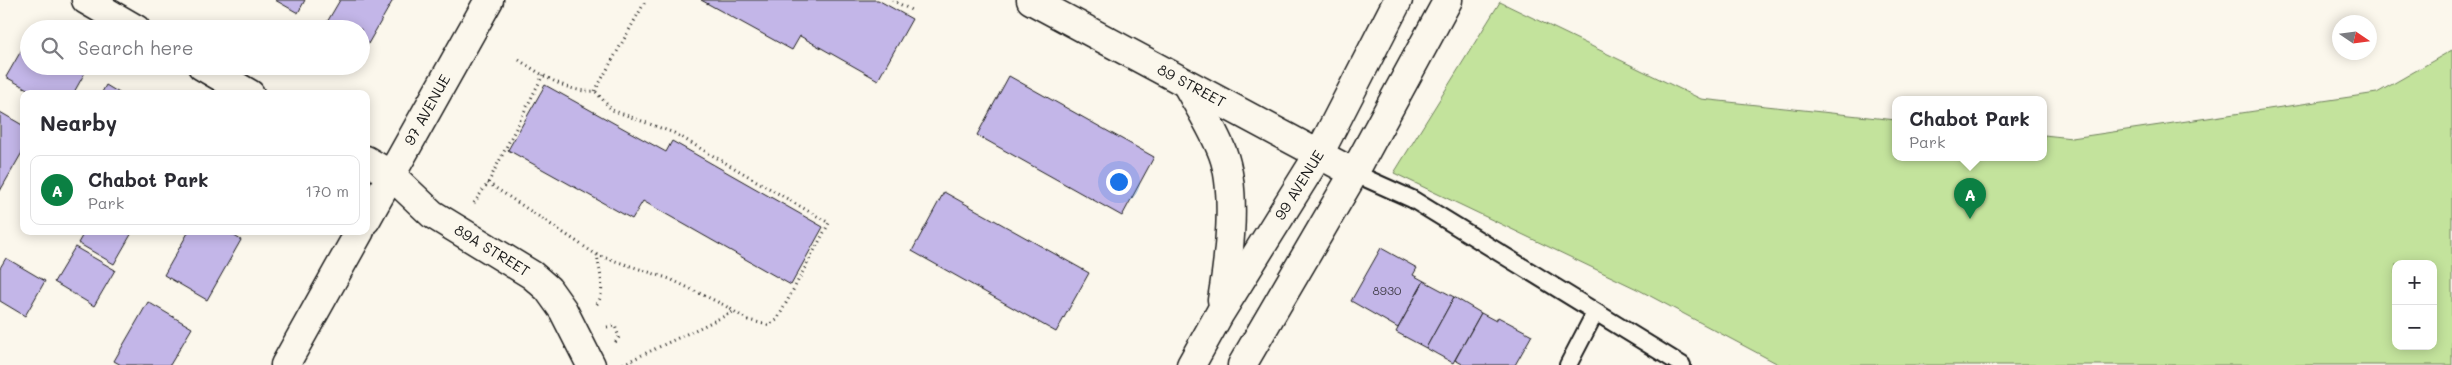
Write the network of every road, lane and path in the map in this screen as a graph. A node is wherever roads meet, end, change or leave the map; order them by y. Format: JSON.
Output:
{"nodes":[{"id":1,"x":86,"y":0,"type":"edge"},
{"id":2,"x":489,"y":0,"type":"edge"},
{"id":3,"x":646,"y":0,"type":"edge"},
{"id":4,"x":892,"y":0,"type":"edge"},
{"id":5,"x":1031,"y":0,"type":"edge"},
{"id":6,"x":1398,"y":0,"type":"edge"},
{"id":7,"x":1448,"y":0,"type":"edge"},
{"id":8,"x":914,"y":11,"type":"dead end"},
{"id":9,"x":120,"y":20,"type":"edge"},
{"id":10,"x":519,"y":60,"type":"dead end"},
{"id":11,"x":217,"y":75,"type":"edge"},
{"id":12,"x":543,"y":75,"type":"junction"},
{"id":13,"x":1187,"y":85,"type":"junction"},
{"id":14,"x":243,"y":90,"type":"edge"},
{"id":15,"x":594,"y":91,"type":"junction"},
{"id":16,"x":1319,"y":154,"type":"junction"},
{"id":17,"x":370,"y":162,"type":"edge"},
{"id":18,"x":1354,"y":173,"type":"junction"},
{"id":19,"x":392,"y":174,"type":"junction"},
{"id":20,"x":488,"y":183,"type":"junction"},
{"id":21,"x":472,"y":206,"type":"dead end"},
{"id":22,"x":370,"y":213,"type":"edge"},
{"id":23,"x":358,"y":235,"type":"edge"},
{"id":24,"x":597,"y":255,"type":"junction"},
{"id":25,"x":590,"y":310,"type":"dead end"},
{"id":26,"x":733,"y":312,"type":"junction"},
{"id":27,"x":1220,"y":313,"type":"junction"},
{"id":28,"x":1595,"y":313,"type":"junction"},
{"id":29,"x":285,"y":365,"type":"edge"},
{"id":30,"x":590,"y":365,"type":"edge"},
{"id":31,"x":620,"y":365,"type":"edge"},
{"id":32,"x":1191,"y":365,"type":"edge"},
{"id":33,"x":1242,"y":365,"type":"edge"},
{"id":34,"x":1568,"y":365,"type":"edge"},
{"id":35,"x":1682,"y":365,"type":"edge"}],
"edges":[{"from":1,"to":9,"type":"street"},
{"from":2,"to":19,"type":"street","name":"97 AVENUE"},
{"from":3,"to":15,"type":"path"},
{"from":4,"to":8,"type":"path"},
{"from":5,"to":13,"type":"street","name":"89 STREET"},
{"from":6,"to":16,"type":"street","name":"99 AVENUE"},
{"from":7,"to":18,"type":"street"},
{"from":10,"to":12,"type":"path"},
{"from":11,"to":14,"type":"street"},
{"from":12,"to":15,"type":"path"},
{"from":12,"to":20,"type":"path"},
{"from":13,"to":16,"type":"street","name":"89 STREET"},
{"from":13,"to":27,"type":"street"},
{"from":15,"to":26,"type":"path"},
{"from":16,"to":18,"type":"street","name":"89 STREET"},
{"from":16,"to":27,"type":"street","name":"99 AVENUE"},
{"from":17,"to":19,"type":"street","name":"89A STREET"},
{"from":18,"to":28,"type":"lane"},
{"from":18,"to":33,"type":"street"},
{"from":19,"to":22,"type":"street","name":"97 AVENUE"},
{"from":19,"to":30,"type":"street","name":"89A STREET"},
{"from":20,"to":21,"type":"path"},
{"from":20,"to":24,"type":"path"},
{"from":23,"to":29,"type":"street"},
{"from":24,"to":25,"type":"path"},
{"from":24,"to":26,"type":"path"},
{"from":26,"to":31,"type":"path"},
{"from":27,"to":32,"type":"street","name":"99 AVENUE"},
{"from":28,"to":34,"type":"lane"},
{"from":28,"to":35,"type":"lane"}]}
